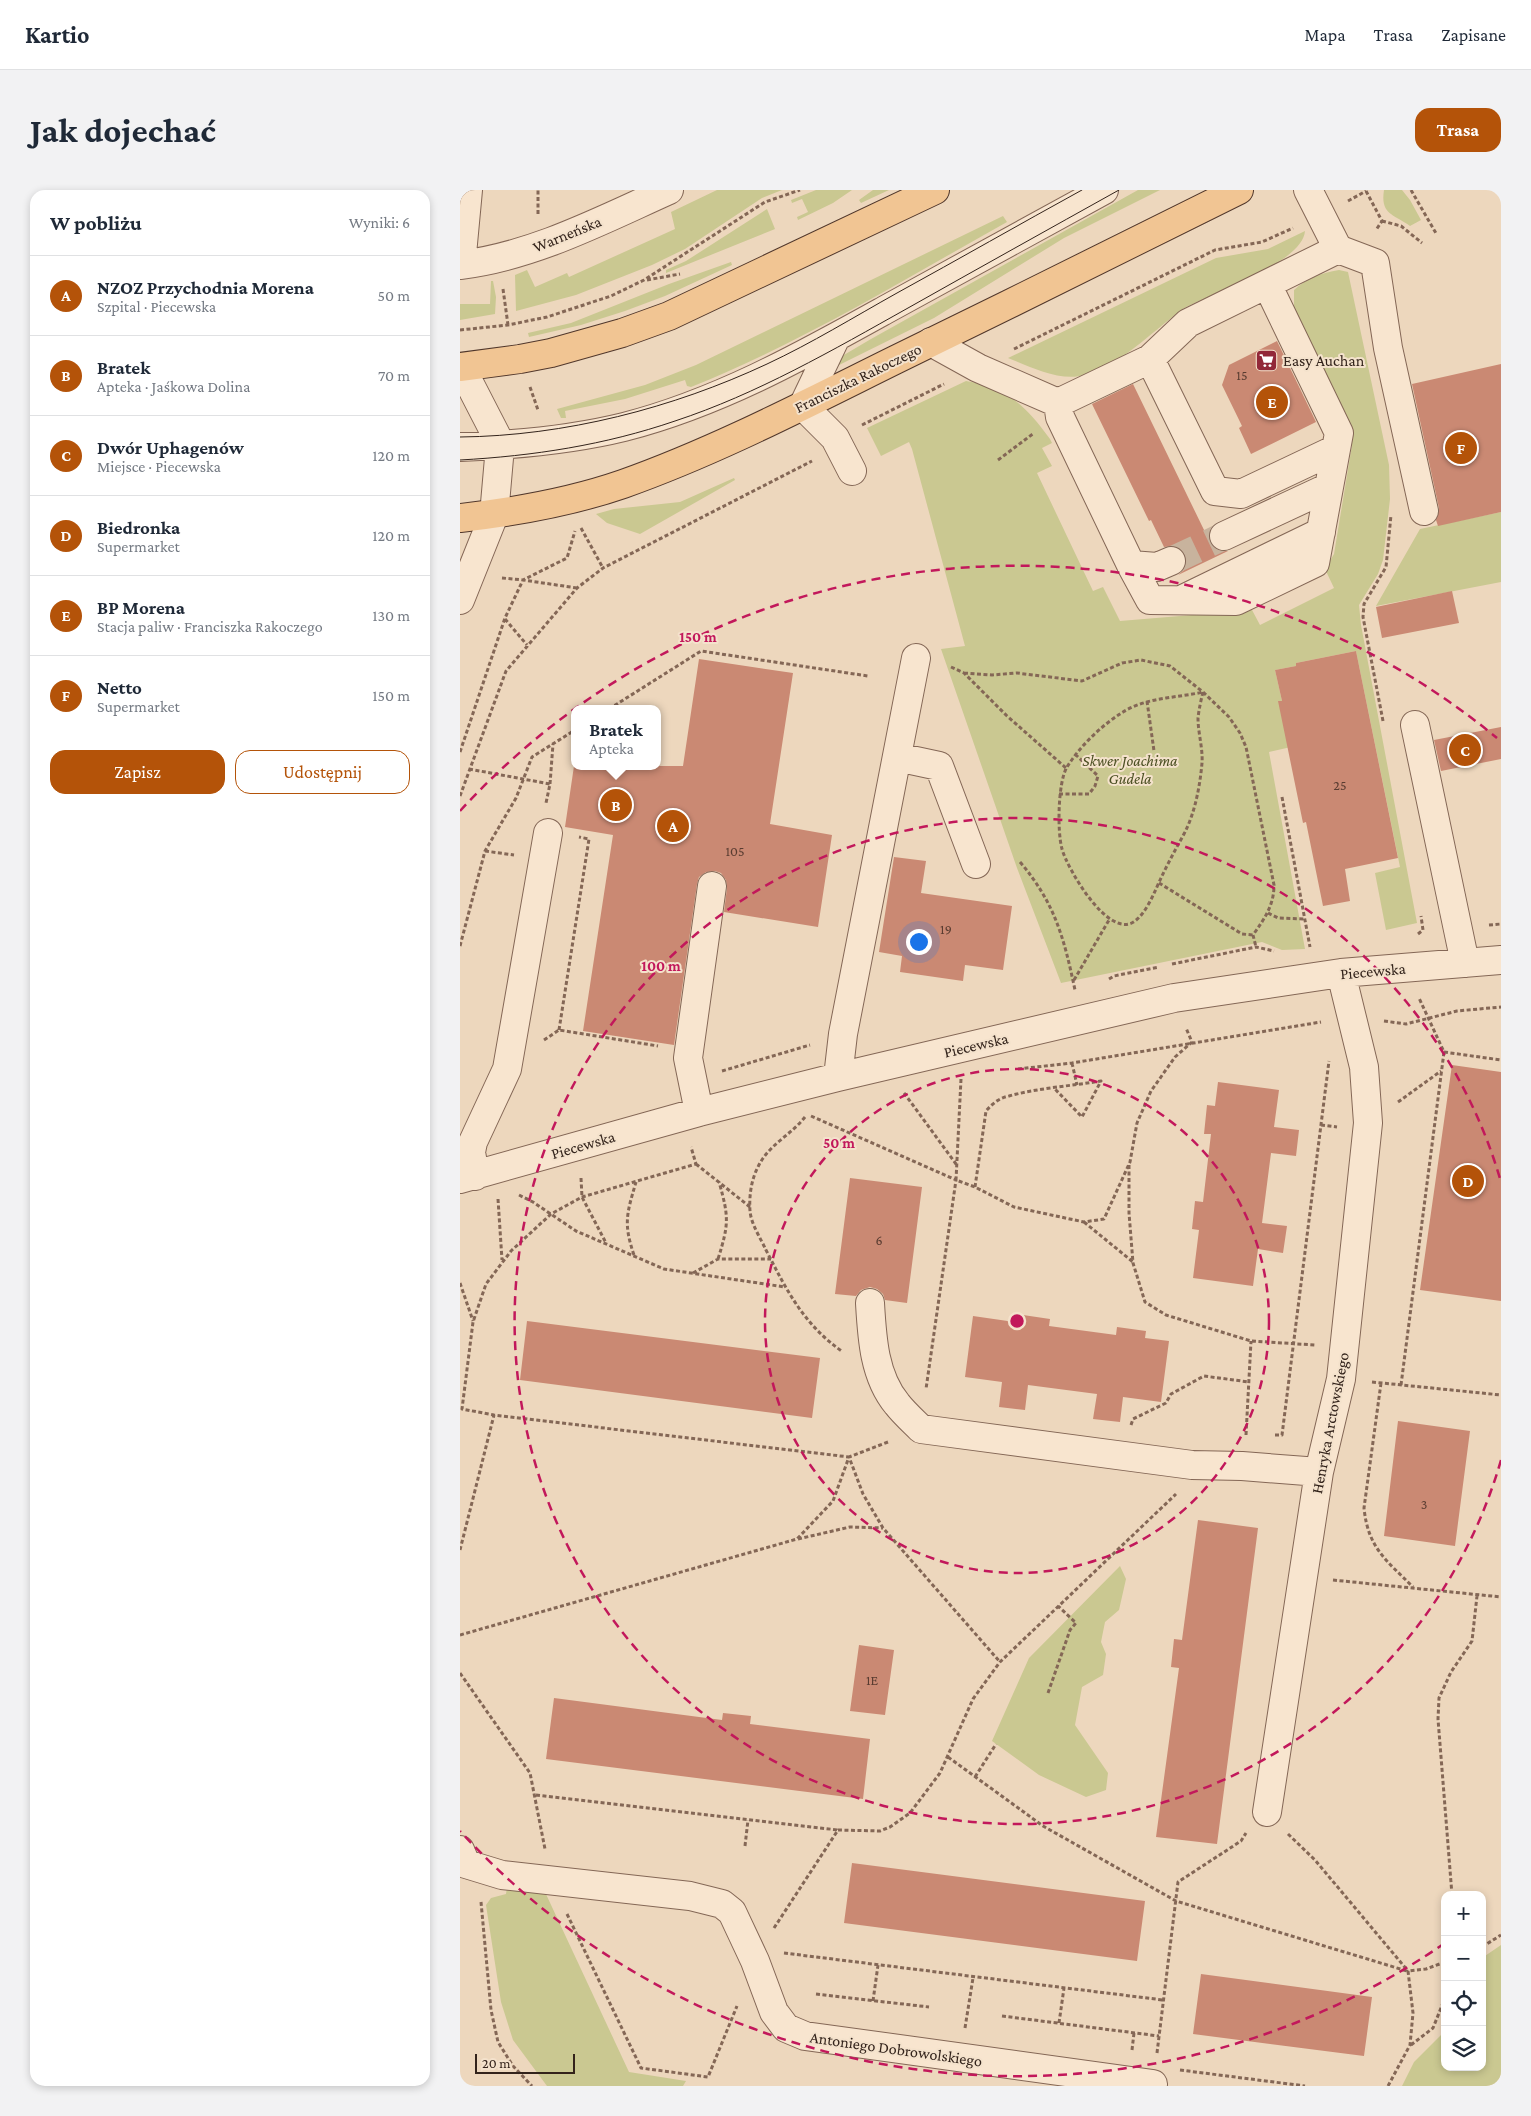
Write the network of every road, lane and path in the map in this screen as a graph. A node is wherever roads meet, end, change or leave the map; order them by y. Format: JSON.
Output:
{"nodes":[{"id":1,"x":468,"y":190,"type":"edge"},
{"id":2,"x":538,"y":190,"type":"edge"},
{"id":3,"x":669,"y":190,"type":"edge"},
{"id":4,"x":800,"y":190,"type":"edge"},
{"id":5,"x":935,"y":190,"type":"edge"},
{"id":6,"x":1104,"y":190,"type":"edge"},
{"id":7,"x":1240,"y":190,"type":"edge"},
{"id":8,"x":1308,"y":190,"type":"edge"},
{"id":9,"x":1411,"y":190,"type":"edge"},
{"id":10,"x":1366,"y":191,"type":"edge"},
{"id":11,"x":1345,"y":202,"type":"dead end"},
{"id":12,"x":1382,"y":221,"type":"junction"},
{"id":13,"x":538,"y":222,"type":"dead end"},
{"id":14,"x":1301,"y":224,"type":"dead end"},
{"id":15,"x":1374,"y":233,"type":"dead end"},
{"id":16,"x":1437,"y":235,"type":"dead end"},
{"id":17,"x":1422,"y":243,"type":"dead end"},
{"id":18,"x":1338,"y":249,"type":"junction"},
{"id":19,"x":460,"y":265,"type":"edge"},
{"id":20,"x":1267,"y":284,"type":"junction"},
{"id":21,"x":460,"y":330,"type":"edge"},
{"id":22,"x":836,"y":337,"type":"junction"},
{"id":23,"x":931,"y":342,"type":"junction"},
{"id":24,"x":1150,"y":359,"type":"junction"},
{"id":25,"x":460,"y":367,"type":"edge"},
{"id":26,"x":978,"y":368,"type":"junction"},
{"id":27,"x":1058,"y":402,"type":"junction"},
{"id":28,"x":802,"y":406,"type":"junction"},
{"id":29,"x":835,"y":438,"type":"junction"},
{"id":30,"x":1020,"y":444,"type":"dead end"},
{"id":31,"x":499,"y":446,"type":"junction"},
{"id":32,"x":460,"y":447,"type":"edge"},
{"id":33,"x":1336,"y":449,"type":"junction"},
{"id":34,"x":998,"y":460,"type":"dead end"},
{"id":35,"x":852,"y":470,"type":"dead end"},
{"id":36,"x":1329,"y":487,"type":"junction"},
{"id":37,"x":1392,"y":508,"type":"dead end"},
{"id":38,"x":1424,"y":511,"type":"dead end"},
{"id":39,"x":494,"y":514,"type":"junction"},
{"id":40,"x":460,"y":518,"type":"edge"},
{"id":41,"x":1224,"y":536,"type":"tunnel mouth"},
{"id":42,"x":1171,"y":562,"type":"tunnel mouth"},
{"id":43,"x":1131,"y":565,"type":"junction"},
{"id":44,"x":604,"y":568,"type":"junction"},
{"id":45,"x":470,"y":573,"type":"junction"},
{"id":46,"x":523,"y":580,"type":"junction"},
{"id":47,"x":577,"y":588,"type":"junction"},
{"id":48,"x":460,"y":600,"type":"edge"},
{"id":49,"x":505,"y":618,"type":"junction"},
{"id":50,"x":527,"y":645,"type":"junction"},
{"id":51,"x":916,"y":658,"type":"dead end"},
{"id":52,"x":951,"y":667,"type":"dead end"},
{"id":53,"x":964,"y":673,"type":"junction"},
{"id":54,"x":868,"y":676,"type":"dead end"},
{"id":55,"x":1203,"y":692,"type":"junction"},
{"id":56,"x":1147,"y":701,"type":"junction"},
{"id":57,"x":615,"y":705,"type":"edge"},
{"id":58,"x":1384,"y":725,"type":"dead end"},
{"id":59,"x":1415,"y":725,"type":"dead end"},
{"id":60,"x":571,"y":733,"type":"edge"},
{"id":61,"x":554,"y":744,"type":"junction"},
{"id":62,"x":1154,"y":750,"type":"dead end"},
{"id":63,"x":460,"y":752,"type":"edge"},
{"id":64,"x":1076,"y":755,"type":"junction"},
{"id":65,"x":896,"y":757,"type":"junction"},
{"id":66,"x":1066,"y":768,"type":"junction"},
{"id":67,"x":470,"y":769,"type":"junction"},
{"id":68,"x":522,"y":780,"type":"junction"},
{"id":69,"x":550,"y":784,"type":"junction"},
{"id":70,"x":1059,"y":794,"type":"junction"},
{"id":71,"x":460,"y":796,"type":"edge"},
{"id":72,"x":1282,"y":797,"type":"dead end"},
{"id":73,"x":547,"y":820,"type":"junction"},
{"id":74,"x":1020,"y":862,"type":"dead end"},
{"id":75,"x":976,"y":864,"type":"dead end"},
{"id":76,"x":1159,"y":883,"type":"junction"},
{"id":77,"x":712,"y":886,"type":"dead end"},
{"id":78,"x":1420,"y":910,"type":"dead end"},
{"id":79,"x":1268,"y":913,"type":"junction"},
{"id":80,"x":1305,"y":918,"type":"junction"},
{"id":81,"x":1109,"y":920,"type":"junction"},
{"id":82,"x":1253,"y":934,"type":"junction"},
{"id":83,"x":1412,"y":938,"type":"dead end"},
{"id":84,"x":460,"y":946,"type":"edge"},
{"id":85,"x":1256,"y":947,"type":"dead end"},
{"id":86,"x":1312,"y":952,"type":"dead end"},
{"id":87,"x":1501,"y":960,"type":"edge"},
{"id":88,"x":1465,"y":963,"type":"junction"},
{"id":89,"x":1341,"y":974,"type":"junction"},
{"id":90,"x":1073,"y":981,"type":"junction"},
{"id":91,"x":1416,"y":993,"type":"dead end"},
{"id":92,"x":1077,"y":998,"type":"dead end"},
{"id":93,"x":1174,"y":998,"type":"junction"},
{"id":94,"x":1501,"y":1008,"type":"edge"},
{"id":95,"x":1429,"y":1019,"type":"junction"},
{"id":96,"x":1406,"y":1024,"type":"dead end"},
{"id":97,"x":559,"y":1030,"type":"junction"},
{"id":98,"x":540,"y":1047,"type":"dead end"},
{"id":99,"x":688,"y":1050,"type":"junction"},
{"id":100,"x":1444,"y":1052,"type":"junction"},
{"id":101,"x":1329,"y":1060,"type":"dead end"},
{"id":102,"x":1501,"y":1060,"type":"edge"},
{"id":103,"x":1072,"y":1063,"type":"dead end"},
{"id":104,"x":961,"y":1076,"type":"dead end"},
{"id":105,"x":838,"y":1077,"type":"junction"},
{"id":106,"x":1077,"y":1085,"type":"junction"},
{"id":107,"x":899,"y":1086,"type":"dead end"},
{"id":108,"x":1054,"y":1088,"type":"junction"},
{"id":109,"x":812,"y":1109,"type":"dead end"},
{"id":110,"x":699,"y":1112,"type":"junction"},
{"id":111,"x":808,"y":1115,"type":"junction"},
{"id":112,"x":690,"y":1145,"type":"dead end"},
{"id":113,"x":1130,"y":1162,"type":"junction"},
{"id":114,"x":696,"y":1164,"type":"junction"},
{"id":115,"x":957,"y":1166,"type":"junction"},
{"id":116,"x":581,"y":1169,"type":"dead end"},
{"id":117,"x":468,"y":1178,"type":"edge"},
{"id":118,"x":956,"y":1180,"type":"junction"},
{"id":119,"x":636,"y":1181,"type":"junction"},
{"id":120,"x":719,"y":1182,"type":"junction"},
{"id":121,"x":975,"y":1187,"type":"junction"},
{"id":122,"x":498,"y":1193,"type":"dead end"},
{"id":123,"x":518,"y":1194,"type":"dead end"},
{"id":124,"x":582,"y":1197,"type":"junction"},
{"id":125,"x":750,"y":1207,"type":"junction"},
{"id":126,"x":551,"y":1214,"type":"junction"},
{"id":127,"x":1084,"y":1222,"type":"junction"},
{"id":128,"x":606,"y":1244,"type":"junction"},
{"id":129,"x":635,"y":1256,"type":"junction"},
{"id":130,"x":718,"y":1259,"type":"junction"},
{"id":131,"x":771,"y":1259,"type":"junction"},
{"id":132,"x":502,"y":1261,"type":"junction"},
{"id":133,"x":1133,"y":1263,"type":"junction"},
{"id":134,"x":692,"y":1273,"type":"junction"},
{"id":135,"x":460,"y":1284,"type":"edge"},
{"id":136,"x":785,"y":1288,"type":"junction"},
{"id":137,"x":870,"y":1303,"type":"dead end"},
{"id":138,"x":473,"y":1322,"type":"junction"},
{"id":139,"x":1252,"y":1341,"type":"junction"},
{"id":140,"x":1294,"y":1343,"type":"junction"},
{"id":141,"x":1345,"y":1347,"type":"junction"},
{"id":142,"x":878,"y":1368,"type":"junction"},
{"id":143,"x":1342,"y":1379,"type":"junction"},
{"id":144,"x":1249,"y":1382,"type":"junction"},
{"id":145,"x":1381,"y":1383,"type":"junction"},
{"id":146,"x":1401,"y":1385,"type":"junction"},
{"id":147,"x":1501,"y":1395,"type":"edge"},
{"id":148,"x":494,"y":1415,"type":"junction"},
{"id":149,"x":922,"y":1429,"type":"junction"},
{"id":150,"x":1130,"y":1429,"type":"dead end"},
{"id":151,"x":1246,"y":1435,"type":"junction"},
{"id":152,"x":1255,"y":1435,"type":"dead end"},
{"id":153,"x":1273,"y":1435,"type":"dead end"},
{"id":154,"x":849,"y":1457,"type":"junction"},
{"id":155,"x":1192,"y":1465,"type":"junction"},
{"id":156,"x":1242,"y":1466,"type":"junction"},
{"id":157,"x":1319,"y":1472,"type":"junction"},
{"id":158,"x":883,"y":1528,"type":"junction"},
{"id":159,"x":797,"y":1539,"type":"junction"},
{"id":160,"x":460,"y":1550,"type":"edge"},
{"id":161,"x":1303,"y":1577,"type":"junction"},
{"id":162,"x":1413,"y":1588,"type":"junction"},
{"id":163,"x":1477,"y":1596,"type":"junction"},
{"id":164,"x":1501,"y":1597,"type":"edge"},
{"id":165,"x":1058,"y":1606,"type":"junction"},
{"id":166,"x":460,"y":1635,"type":"edge"},
{"id":167,"x":1000,"y":1662,"type":"junction"},
{"id":168,"x":460,"y":1673,"type":"edge"},
{"id":169,"x":1048,"y":1693,"type":"dead end"},
{"id":170,"x":996,"y":1744,"type":"dead end"},
{"id":171,"x":948,"y":1757,"type":"junction"},
{"id":172,"x":975,"y":1777,"type":"junction"},
{"id":173,"x":536,"y":1795,"type":"junction"},
{"id":174,"x":1267,"y":1812,"type":"joint"},
{"id":175,"x":748,"y":1820,"type":"junction"},
{"id":176,"x":838,"y":1830,"type":"junction"},
{"id":177,"x":745,"y":1846,"type":"dead end"},
{"id":178,"x":460,"y":1850,"type":"edge"},
{"id":179,"x":1221,"y":1855,"type":"dead end"},
{"id":180,"x":502,"y":1875,"type":"junction"},
{"id":181,"x":551,"y":1880,"type":"junction"},
{"id":182,"x":1452,"y":1891,"type":"edge"},
{"id":183,"x":1176,"y":1901,"type":"junction"},
{"id":184,"x":1501,"y":1935,"type":"edge"},
{"id":185,"x":1486,"y":1944,"type":"edge"},
{"id":186,"x":758,"y":1955,"type":"junction"},
{"id":187,"x":1441,"y":1963,"type":"edge"},
{"id":188,"x":878,"y":1965,"type":"junction"},
{"id":189,"x":1408,"y":1971,"type":"junction"},
{"id":190,"x":973,"y":1978,"type":"junction"},
{"id":191,"x":1064,"y":1988,"type":"junction"},
{"id":192,"x":816,"y":1994,"type":"dead end"},
{"id":193,"x":1163,"y":2000,"type":"junction"},
{"id":194,"x":873,"y":2001,"type":"junction"},
{"id":195,"x":738,"y":2005,"type":"dead end"},
{"id":196,"x":929,"y":2007,"type":"dead end"},
{"id":197,"x":1441,"y":2008,"type":"edge"},
{"id":198,"x":1002,"y":2016,"type":"dead end"},
{"id":199,"x":1059,"y":2023,"type":"junction"},
{"id":200,"x":1134,"y":2033,"type":"junction"},
{"id":201,"x":1159,"y":2036,"type":"junction"},
{"id":202,"x":1410,"y":2045,"type":"junction"},
{"id":203,"x":1132,"y":2054,"type":"dead end"},
{"id":204,"x":960,"y":2058,"type":"junction"},
{"id":205,"x":1154,"y":2075,"type":"junction"},
{"id":206,"x":532,"y":2086,"type":"edge"},
{"id":207,"x":1305,"y":2086,"type":"edge"},
{"id":208,"x":1388,"y":2086,"type":"edge"}],
"edges":[{"from":1,"to":19,"type":"street"},
{"from":2,"to":13,"type":"path"},
{"from":3,"to":19,"type":"street","name":"Warneńska"},
{"from":4,"to":21,"type":"path"},
{"from":5,"to":25,"type":"main road"},
{"from":6,"to":22,"type":"street"},
{"from":7,"to":23,"type":"main road","name":"Franciszka Rakoczego"},
{"from":8,"to":18,"type":"street"},
{"from":9,"to":16,"type":"path"},
{"from":10,"to":11,"type":"path"},
{"from":10,"to":12,"type":"path"},
{"from":12,"to":15,"type":"path"},
{"from":12,"to":17,"type":"path"},
{"from":14,"to":26,"type":"path"},
{"from":18,"to":20,"type":"street"},
{"from":18,"to":38,"type":"street"},
{"from":20,"to":24,"type":"street"},
{"from":20,"to":33,"type":"street"},
{"from":22,"to":28,"type":"street"},
{"from":22,"to":31,"type":"street"},
{"from":23,"to":26,"type":"street"},
{"from":23,"to":28,"type":"main road","name":"Franciszka Rakoczego"},
{"from":24,"to":27,"type":"street"},
{"from":24,"to":33,"type":"street"},
{"from":25,"to":31,"type":"street"},
{"from":26,"to":27,"type":"street"},
{"from":26,"to":29,"type":"path"},
{"from":27,"to":43,"type":"street"},
{"from":28,"to":29,"type":"street"},
{"from":28,"to":39,"type":"main road","name":"Franciszka Rakoczego"},
{"from":29,"to":35,"type":"street"},
{"from":29,"to":44,"type":"path"},
{"from":30,"to":34,"type":"path"},
{"from":31,"to":32,"type":"street"},
{"from":31,"to":39,"type":"street"},
{"from":33,"to":36,"type":"street"},
{"from":36,"to":41,"type":"street"},
{"from":36,"to":43,"type":"street"},
{"from":37,"to":58,"type":"path"},
{"from":39,"to":40,"type":"main road","name":"Franciszka Rakoczego"},
{"from":39,"to":45,"type":"street"},
{"from":42,"to":43,"type":"street"},
{"from":44,"to":46,"type":"path"},
{"from":44,"to":47,"type":"path"},
{"from":45,"to":46,"type":"path"},
{"from":45,"to":48,"type":"street"},
{"from":46,"to":47,"type":"path"},
{"from":46,"to":49,"type":"path"},
{"from":47,"to":50,"type":"path"},
{"from":49,"to":50,"type":"path"},
{"from":49,"to":63,"type":"path"},
{"from":50,"to":67,"type":"path"},
{"from":51,"to":65,"type":"street"},
{"from":52,"to":53,"type":"path"},
{"from":53,"to":55,"type":"path"},
{"from":53,"to":66,"type":"path"},
{"from":54,"to":57,"type":"path"},
{"from":55,"to":56,"type":"path"},
{"from":55,"to":76,"type":"path"},
{"from":55,"to":79,"type":"path"},
{"from":56,"to":62,"type":"path"},
{"from":56,"to":64,"type":"path"},
{"from":59,"to":88,"type":"street"},
{"from":60,"to":61,"type":"path"},
{"from":61,"to":68,"type":"path"},
{"from":61,"to":69,"type":"path"},
{"from":64,"to":66,"type":"path"},
{"from":64,"to":70,"type":"path"},
{"from":65,"to":75,"type":"street"},
{"from":65,"to":105,"type":"street"},
{"from":66,"to":70,"type":"path"},
{"from":67,"to":68,"type":"path"},
{"from":67,"to":71,"type":"path"},
{"from":68,"to":69,"type":"path"},
{"from":68,"to":84,"type":"path"},
{"from":69,"to":73,"type":"path"},
{"from":70,"to":81,"type":"path"},
{"from":72,"to":80,"type":"path"},
{"from":73,"to":97,"type":"path"},
{"from":73,"to":117,"type":"street"},
{"from":74,"to":90,"type":"path"},
{"from":76,"to":81,"type":"path"},
{"from":76,"to":82,"type":"path"},
{"from":77,"to":99,"type":"street"},
{"from":78,"to":83,"type":"path"},
{"from":79,"to":80,"type":"path"},
{"from":79,"to":82,"type":"path"},
{"from":80,"to":86,"type":"path"},
{"from":81,"to":90,"type":"path"},
{"from":82,"to":85,"type":"path"},
{"from":87,"to":88,"type":"street","name":"Piecewska"},
{"from":88,"to":89,"type":"street","name":"Piecewska"},
{"from":89,"to":93,"type":"street","name":"Piecewska"},
{"from":89,"to":141,"type":"street","name":"Henryka Arctowskiego"},
{"from":90,"to":92,"type":"path"},
{"from":91,"to":95,"type":"path"},
{"from":93,"to":105,"type":"street","name":"Piecewska"},
{"from":93,"to":113,"type":"path"},
{"from":94,"to":95,"type":"path"},
{"from":95,"to":96,"type":"path"},
{"from":95,"to":100,"type":"path"},
{"from":97,"to":98,"type":"path"},
{"from":97,"to":99,"type":"path"},
{"from":99,"to":110,"type":"street"},
{"from":100,"to":102,"type":"path"},
{"from":100,"to":146,"type":"path"},
{"from":101,"to":140,"type":"path"},
{"from":103,"to":106,"type":"path"},
{"from":104,"to":115,"type":"path"},
{"from":105,"to":110,"type":"street","name":"Piecewska"},
{"from":106,"to":108,"type":"path"},
{"from":106,"to":108,"type":"path"},
{"from":107,"to":115,"type":"path"},
{"from":108,"to":121,"type":"path"},
{"from":109,"to":111,"type":"path"},
{"from":110,"to":117,"type":"street","name":"Piecewska"},
{"from":111,"to":118,"type":"path"},
{"from":111,"to":125,"type":"path"},
{"from":112,"to":114,"type":"path"},
{"from":113,"to":127,"type":"path"},
{"from":113,"to":133,"type":"path"},
{"from":114,"to":119,"type":"path"},
{"from":114,"to":120,"type":"path"},
{"from":115,"to":118,"type":"path"},
{"from":116,"to":124,"type":"path"},
{"from":118,"to":121,"type":"path"},
{"from":118,"to":149,"type":"path"},
{"from":119,"to":124,"type":"path"},
{"from":119,"to":129,"type":"path"},
{"from":120,"to":125,"type":"path"},
{"from":120,"to":130,"type":"path"},
{"from":121,"to":127,"type":"path"},
{"from":122,"to":132,"type":"path"},
{"from":123,"to":126,"type":"path"},
{"from":124,"to":126,"type":"path"},
{"from":124,"to":128,"type":"path"},
{"from":125,"to":131,"type":"path"},
{"from":126,"to":128,"type":"path"},
{"from":126,"to":132,"type":"path"},
{"from":127,"to":133,"type":"path"},
{"from":128,"to":129,"type":"path"},
{"from":129,"to":134,"type":"path"},
{"from":130,"to":131,"type":"path"},
{"from":130,"to":134,"type":"path"},
{"from":131,"to":136,"type":"path"},
{"from":132,"to":138,"type":"path"},
{"from":133,"to":139,"type":"path"},
{"from":134,"to":136,"type":"path"},
{"from":135,"to":138,"type":"path"},
{"from":136,"to":142,"type":"path"},
{"from":137,"to":142,"type":"street"},
{"from":138,"to":148,"type":"path"},
{"from":139,"to":140,"type":"path"},
{"from":139,"to":144,"type":"path"},
{"from":140,"to":141,"type":"path"},
{"from":140,"to":153,"type":"path"},
{"from":141,"to":143,"type":"street","name":"Henryka Arctowskiego"},
{"from":142,"to":149,"type":"street"},
{"from":143,"to":145,"type":"path"},
{"from":143,"to":157,"type":"street","name":"Henryka Arctowskiego"},
{"from":144,"to":150,"type":"path"},
{"from":144,"to":151,"type":"path"},
{"from":145,"to":146,"type":"path"},
{"from":145,"to":162,"type":"path"},
{"from":146,"to":147,"type":"path"},
{"from":148,"to":154,"type":"path"},
{"from":148,"to":160,"type":"path"},
{"from":149,"to":154,"type":"path"},
{"from":149,"to":155,"type":"street"},
{"from":151,"to":152,"type":"path"},
{"from":151,"to":156,"type":"path"},
{"from":154,"to":158,"type":"path"},
{"from":154,"to":159,"type":"path"},
{"from":155,"to":156,"type":"street"},
{"from":155,"to":165,"type":"path"},
{"from":156,"to":157,"type":"street"},
{"from":157,"to":161,"type":"street","name":"Henryka Arctowskiego"},
{"from":158,"to":159,"type":"path"},
{"from":158,"to":167,"type":"path"},
{"from":159,"to":166,"type":"path"},
{"from":161,"to":162,"type":"path"},
{"from":161,"to":174,"type":"street","name":"Henryka Arctowskiego"},
{"from":162,"to":163,"type":"path"},
{"from":163,"to":164,"type":"path"},
{"from":163,"to":182,"type":"path"},
{"from":165,"to":167,"type":"path"},
{"from":165,"to":169,"type":"path"},
{"from":167,"to":171,"type":"path"},
{"from":168,"to":173,"type":"path"},
{"from":170,"to":172,"type":"path"},
{"from":171,"to":172,"type":"path"},
{"from":171,"to":176,"type":"path"},
{"from":172,"to":183,"type":"path"},
{"from":173,"to":175,"type":"path"},
{"from":173,"to":181,"type":"path"},
{"from":174,"to":189,"type":"path"},
{"from":175,"to":176,"type":"path"},
{"from":175,"to":177,"type":"path"},
{"from":176,"to":186,"type":"path"},
{"from":178,"to":180,"type":"street","name":"Antoniego Dobrowolskiego"},
{"from":179,"to":183,"type":"path"},
{"from":180,"to":181,"type":"street","name":"Antoniego Dobrowolskiego"},
{"from":180,"to":206,"type":"path"},
{"from":181,"to":186,"type":"street","name":"Antoniego Dobrowolskiego"},
{"from":181,"to":195,"type":"path"},
{"from":183,"to":189,"type":"path"},
{"from":183,"to":193,"type":"path"},
{"from":184,"to":185,"type":"path"},
{"from":186,"to":188,"type":"path"},
{"from":186,"to":204,"type":"street","name":"Antoniego Dobrowolskiego"},
{"from":187,"to":189,"type":"path"},
{"from":188,"to":190,"type":"path"},
{"from":188,"to":194,"type":"path"},
{"from":189,"to":202,"type":"path"},
{"from":190,"to":191,"type":"path"},
{"from":190,"to":204,"type":"path"},
{"from":191,"to":193,"type":"path"},
{"from":191,"to":199,"type":"path"},
{"from":192,"to":194,"type":"path"},
{"from":193,"to":201,"type":"path"},
{"from":194,"to":196,"type":"path"},
{"from":197,"to":202,"type":"path"},
{"from":198,"to":199,"type":"path"},
{"from":199,"to":200,"type":"path"},
{"from":200,"to":201,"type":"path"},
{"from":200,"to":203,"type":"path"},
{"from":201,"to":205,"type":"path"},
{"from":202,"to":208,"type":"path"},
{"from":204,"to":205,"type":"street","name":"Antoniego Dobrowolskiego"},
{"from":205,"to":207,"type":"path"}]}
